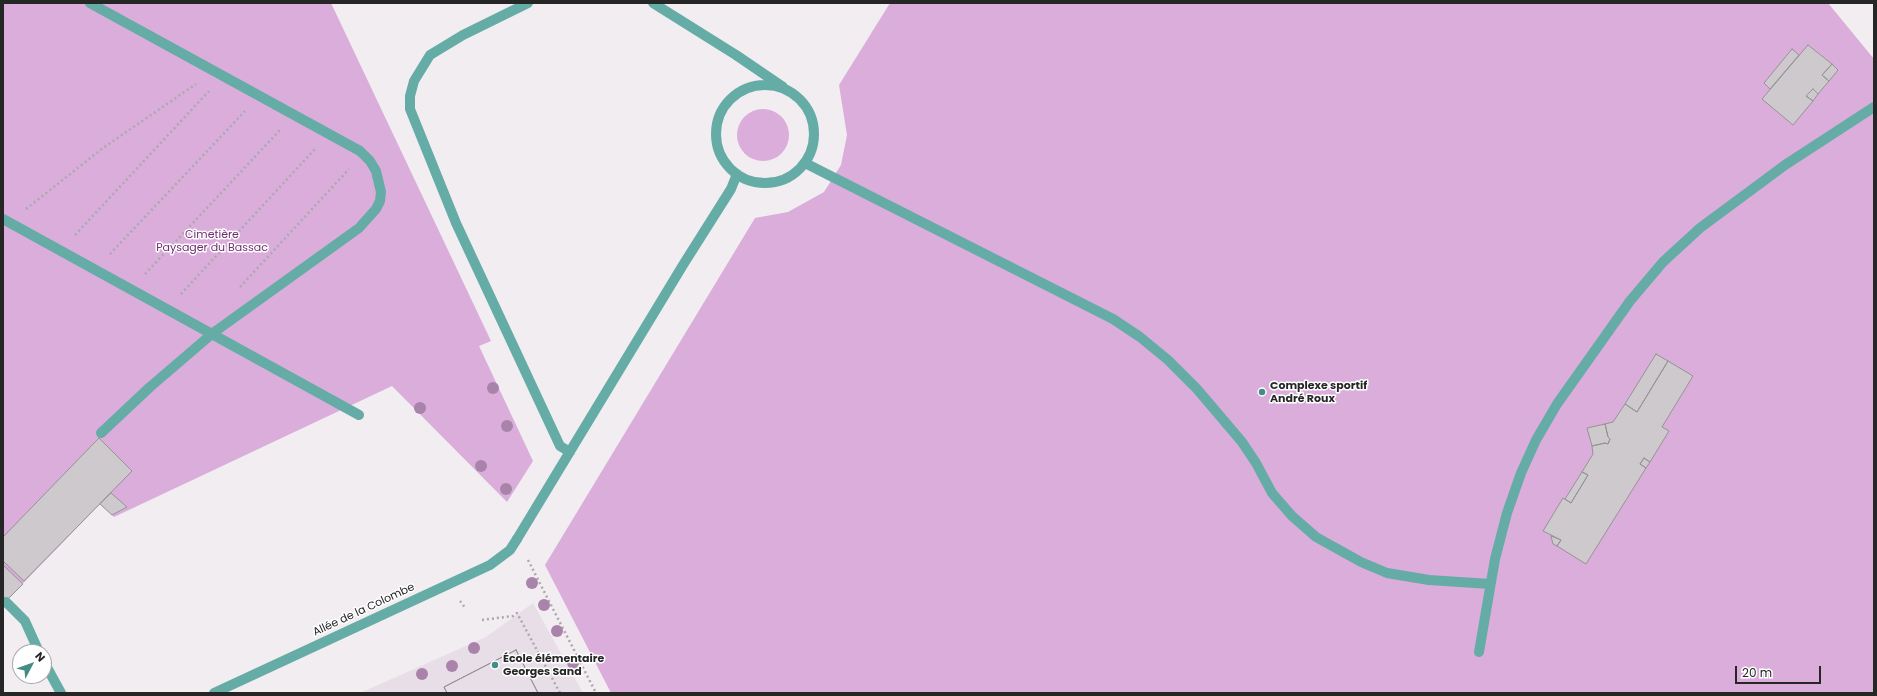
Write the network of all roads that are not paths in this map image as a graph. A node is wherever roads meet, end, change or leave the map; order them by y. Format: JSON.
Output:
{"nodes":[{"id":1,"x":90,"y":3,"type":"edge"},
{"id":2,"x":528,"y":3,"type":"edge"},
{"id":3,"x":653,"y":3,"type":"edge"},
{"id":4,"x":789,"y":92,"type":"junction"},
{"id":5,"x":1874,"y":107,"type":"edge"},
{"id":6,"x":805,"y":163,"type":"junction"},
{"id":7,"x":737,"y":174,"type":"junction"},
{"id":8,"x":6,"y":220,"type":"edge"},
{"id":9,"x":213,"y":333,"type":"junction"},
{"id":10,"x":359,"y":415,"type":"dead end"},
{"id":11,"x":101,"y":433,"type":"dead end"},
{"id":12,"x":570,"y":452,"type":"junction"},
{"id":13,"x":1490,"y":584,"type":"junction"},
{"id":14,"x":4,"y":600,"type":"edge"},
{"id":15,"x":35,"y":644,"type":"edge"},
{"id":16,"x":1479,"y":652,"type":"dead end"},
{"id":17,"x":52,"y":677,"type":"edge"},
{"id":18,"x":61,"y":693,"type":"edge"},
{"id":19,"x":214,"y":693,"type":"edge"}],
"edges":[{"from":1,"to":9,"type":"street"},
{"from":2,"to":12,"type":"street"},
{"from":3,"to":4,"type":"street"},
{"from":4,"to":6,"type":"street"},
{"from":4,"to":7,"type":"street"},
{"from":5,"to":13,"type":"street"},
{"from":6,"to":7,"type":"street"},
{"from":6,"to":13,"type":"street"},
{"from":7,"to":12,"type":"street","name":"Allée de la Colombe"},
{"from":8,"to":9,"type":"street"},
{"from":9,"to":10,"type":"street"},
{"from":9,"to":11,"type":"street"},
{"from":12,"to":19,"type":"street","name":"Allée de la Colombe"},
{"from":13,"to":16,"type":"street"},
{"from":14,"to":15,"type":"street"},
{"from":17,"to":18,"type":"street"}]}
